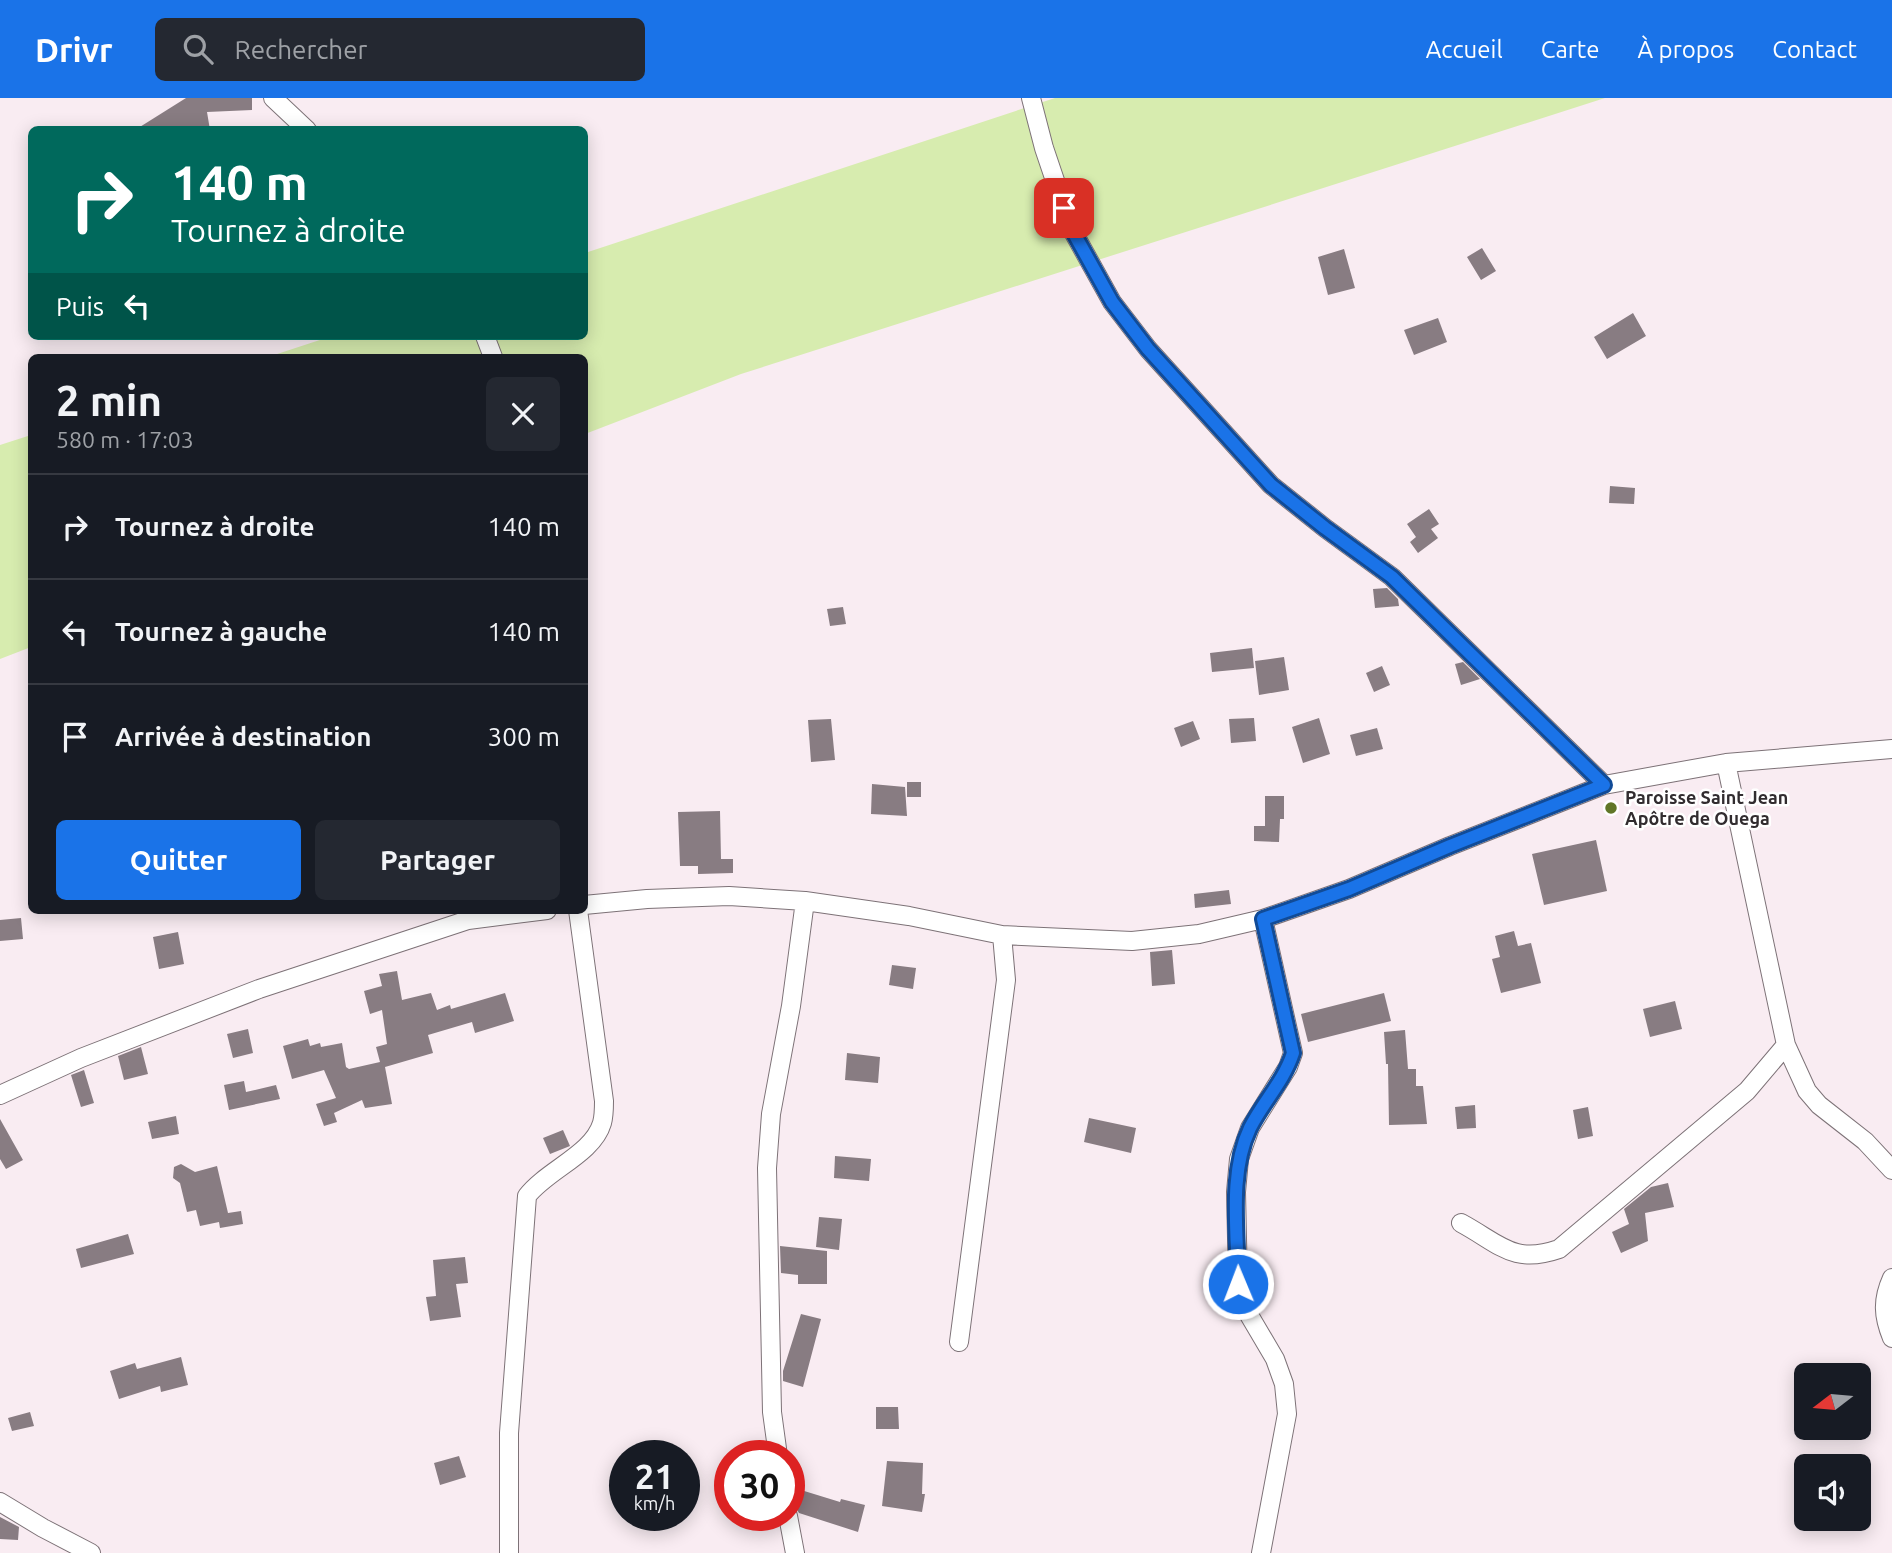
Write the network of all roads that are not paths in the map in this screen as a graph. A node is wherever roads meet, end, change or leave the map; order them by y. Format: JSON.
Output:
{"nodes":[{"id":1,"x":273,"y":98,"type":"edge"},
{"id":2,"x":1031,"y":98,"type":"edge"},
{"id":3,"x":303,"y":126,"type":"edge"},
{"id":4,"x":1892,"y":749,"type":"edge"},
{"id":5,"x":1726,"y":763,"type":"junction"},
{"id":6,"x":1604,"y":785,"type":"junction"},
{"id":7,"x":805,"y":901,"type":"junction"},
{"id":8,"x":588,"y":905,"type":"edge"},
{"id":9,"x":579,"y":914,"type":"edge"},
{"id":10,"x":468,"y":915,"type":"edge"},
{"id":11,"x":1263,"y":919,"type":"junction"},
{"id":12,"x":1002,"y":935,"type":"junction"},
{"id":13,"x":1786,"y":1045,"type":"junction"},
{"id":14,"x":0,"y":1095,"type":"edge"},
{"id":15,"x":1892,"y":1170,"type":"edge"},
{"id":16,"x":1461,"y":1223,"type":"dead end"},
{"id":17,"x":1892,"y":1278,"type":"edge"},
{"id":18,"x":1892,"y":1338,"type":"edge"},
{"id":19,"x":959,"y":1342,"type":"dead end"},
{"id":20,"x":776,"y":1440,"type":"edge"},
{"id":21,"x":0,"y":1502,"type":"edge"},
{"id":22,"x":791,"y":1531,"type":"edge"},
{"id":23,"x":91,"y":1553,"type":"edge"},
{"id":24,"x":509,"y":1553,"type":"edge"},
{"id":25,"x":795,"y":1553,"type":"edge"},
{"id":26,"x":1261,"y":1553,"type":"edge"}],
"edges":[{"from":1,"to":3,"type":"street"},
{"from":2,"to":6,"type":"street"},
{"from":4,"to":5,"type":"street"},
{"from":5,"to":6,"type":"street"},
{"from":5,"to":13,"type":"street"},
{"from":6,"to":11,"type":"street"},
{"from":7,"to":8,"type":"street"},
{"from":7,"to":12,"type":"street"},
{"from":7,"to":20,"type":"street"},
{"from":9,"to":24,"type":"street"},
{"from":10,"to":14,"type":"street"},
{"from":11,"to":12,"type":"street"},
{"from":11,"to":26,"type":"street"},
{"from":12,"to":19,"type":"street"},
{"from":13,"to":15,"type":"street"},
{"from":13,"to":16,"type":"street"},
{"from":17,"to":18,"type":"street"},
{"from":21,"to":23,"type":"street"},
{"from":22,"to":25,"type":"street"}]}
